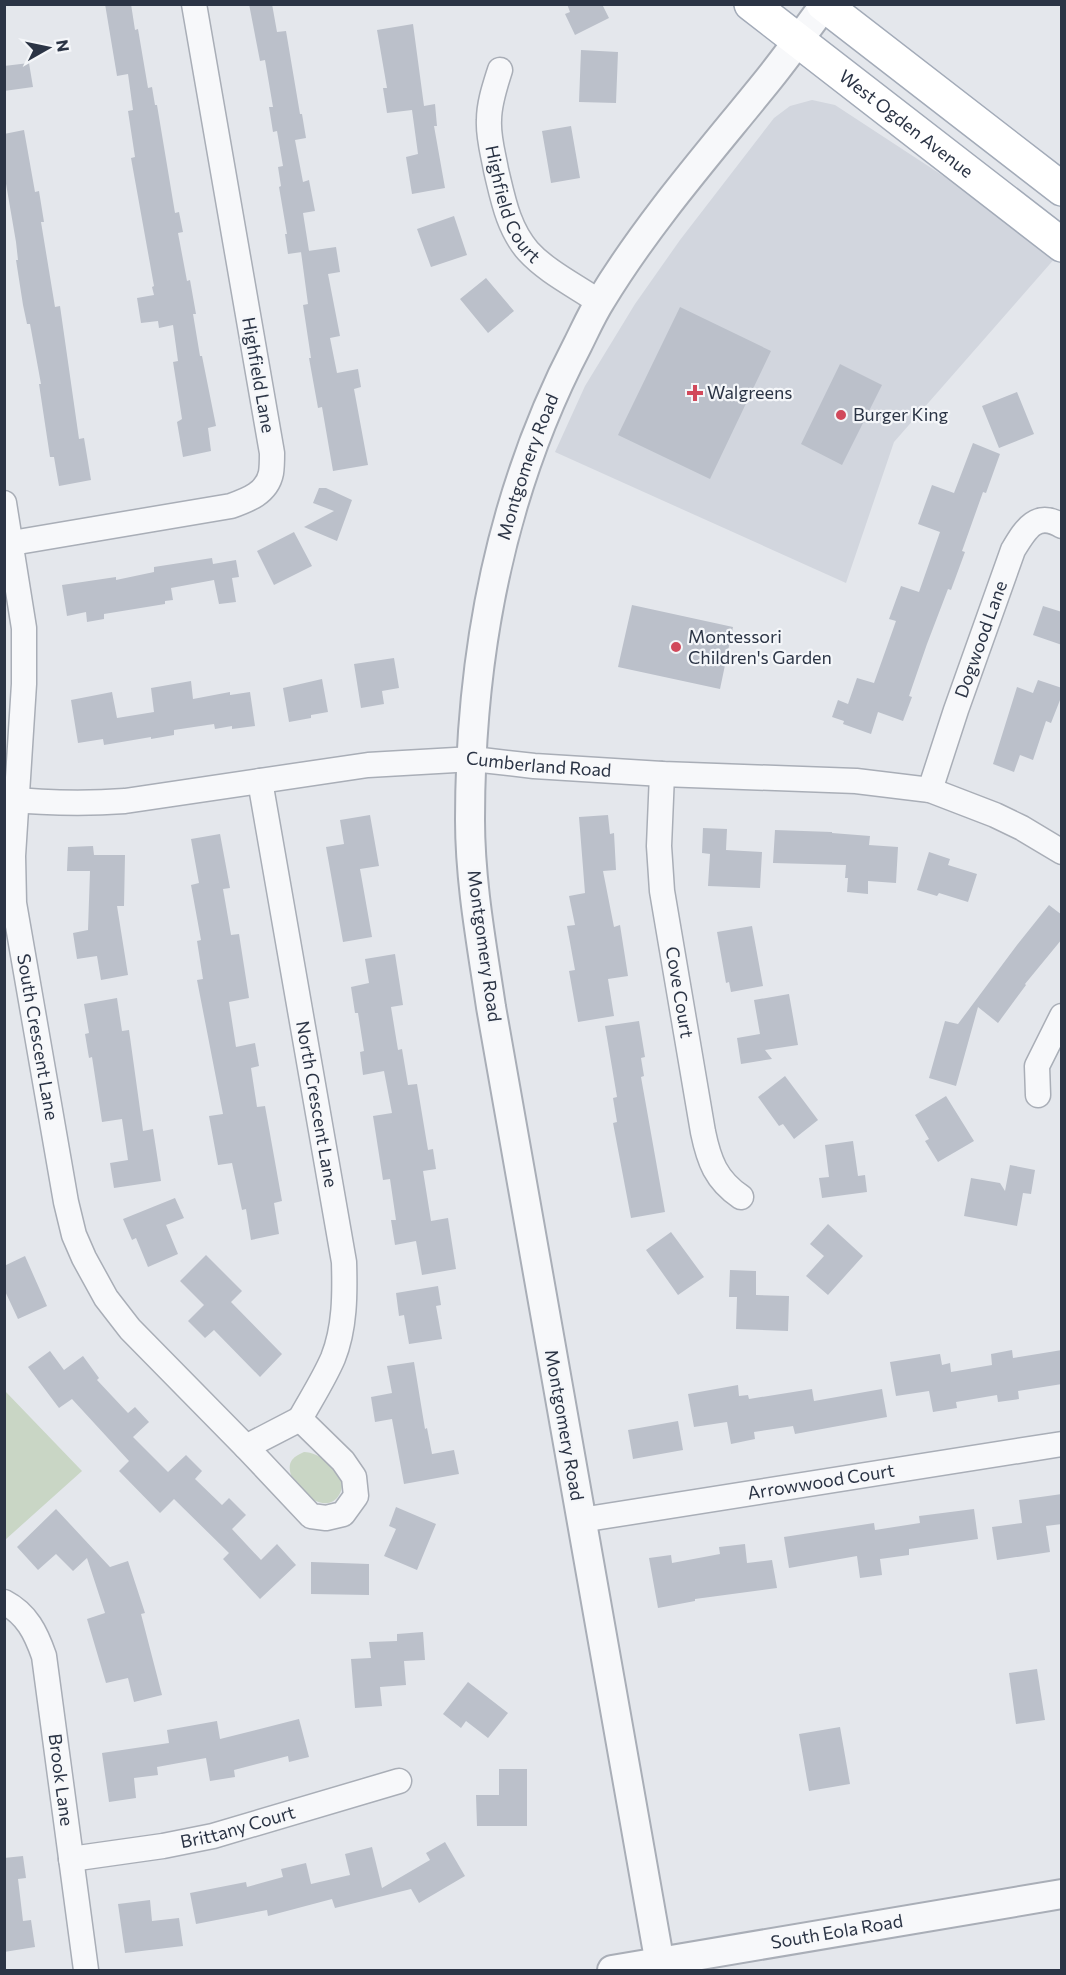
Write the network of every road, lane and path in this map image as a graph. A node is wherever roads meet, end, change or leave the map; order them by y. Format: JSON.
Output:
{"nodes":[{"id":1,"x":194,"y":4,"type":"edge"},
{"id":2,"x":751,"y":4,"type":"edge"},
{"id":3,"x":824,"y":5,"type":"edge"},
{"id":4,"x":798,"y":40,"type":"junction"},
{"id":5,"x":500,"y":70,"type":"dead end"},
{"id":6,"x":1062,"y":189,"type":"edge"},
{"id":7,"x":1062,"y":244,"type":"edge"},
{"id":8,"x":600,"y":302,"type":"junction"},
{"id":9,"x":4,"y":503,"type":"edge"},
{"id":10,"x":1062,"y":526,"type":"edge"},
{"id":11,"x":12,"y":543,"type":"junction"},
{"id":12,"x":473,"y":759,"type":"junction"},
{"id":13,"x":662,"y":774,"type":"junction"},
{"id":14,"x":260,"y":781,"type":"junction"},
{"id":15,"x":930,"y":790,"type":"junction"},
{"id":16,"x":10,"y":800,"type":"edge"},
{"id":17,"x":1062,"y":852,"type":"edge"},
{"id":18,"x":1062,"y":1016,"type":"edge"},
{"id":19,"x":1038,"y":1095,"type":"dead end"},
{"id":20,"x":741,"y":1197,"type":"dead end"},
{"id":21,"x":300,"y":1419,"type":"junction"},
{"id":22,"x":1062,"y":1444,"type":"edge"},
{"id":23,"x":246,"y":1447,"type":"junction"},
{"id":24,"x":581,"y":1520,"type":"junction"},
{"id":25,"x":4,"y":1602,"type":"edge"},
{"id":26,"x":399,"y":1781,"type":"dead end"},
{"id":27,"x":71,"y":1859,"type":"junction"},
{"id":28,"x":1062,"y":1894,"type":"edge"},
{"id":29,"x":660,"y":1966,"type":"edge"},
{"id":30,"x":86,"y":1971,"type":"edge"},
{"id":31,"x":612,"y":1971,"type":"edge"}],
"edges":[{"from":1,"to":11,"type":"street","name":"Highfield Lane"},
{"from":2,"to":4,"type":"main road","name":"West Ogden Avenue"},
{"from":3,"to":4,"type":"street","name":"Montgomery Road"},
{"from":3,"to":6,"type":"main road"},
{"from":4,"to":7,"type":"main road","name":"West Ogden Avenue"},
{"from":4,"to":8,"type":"street","name":"Montgomery Road"},
{"from":5,"to":8,"type":"street","name":"Highfield Court"},
{"from":8,"to":12,"type":"street","name":"Montgomery Road"},
{"from":9,"to":11,"type":"street","name":"South Crescent Lane"},
{"from":10,"to":15,"type":"street","name":"Dogwood Lane"},
{"from":11,"to":16,"type":"street","name":"South Crescent Lane"},
{"from":12,"to":13,"type":"street","name":"Cumberland Road"},
{"from":12,"to":14,"type":"street","name":"Cumberland Road"},
{"from":12,"to":24,"type":"street","name":"Montgomery Road"},
{"from":13,"to":15,"type":"street","name":"Cumberland Road"},
{"from":13,"to":20,"type":"street","name":"Cove Court"},
{"from":14,"to":16,"type":"street","name":"Cumberland Road"},
{"from":14,"to":21,"type":"street","name":"North Crescent Lane"},
{"from":15,"to":17,"type":"street","name":"Cumberland Road"},
{"from":16,"to":23,"type":"street","name":"South Crescent Lane"},
{"from":18,"to":19,"type":"street"},
{"from":21,"to":23,"type":"street"},
{"from":21,"to":23,"type":"street","name":"South Crescent Lane"},
{"from":22,"to":24,"type":"street","name":"Arrowwood Court"},
{"from":24,"to":29,"type":"street","name":"Montgomery Road"},
{"from":25,"to":27,"type":"street","name":"Brook Lane"},
{"from":26,"to":27,"type":"street","name":"Brittany Court"},
{"from":27,"to":30,"type":"street","name":"Brook Lane"},
{"from":28,"to":29,"type":"street","name":"South Eola Road"},
{"from":29,"to":31,"type":"street","name":"South Eola Road"}]}
